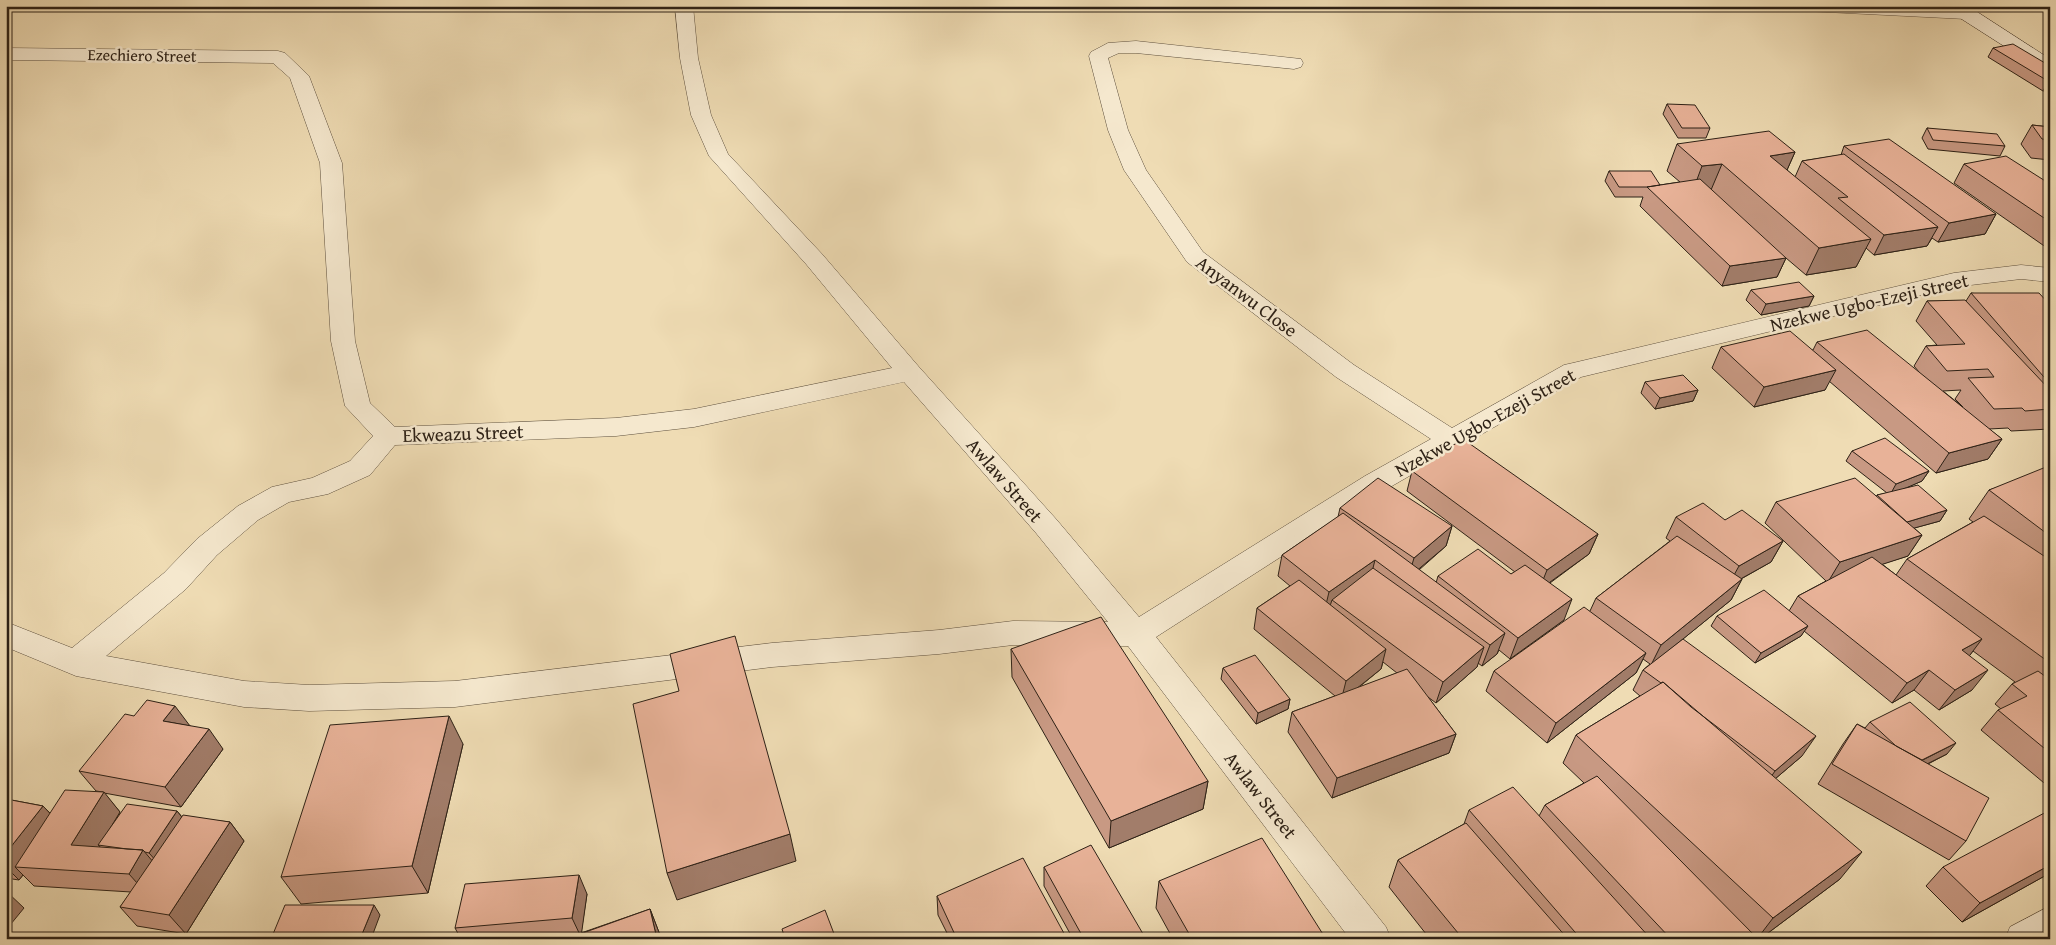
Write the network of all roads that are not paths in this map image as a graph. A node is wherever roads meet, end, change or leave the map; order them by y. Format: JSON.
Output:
{"nodes":[{"id":1,"x":684,"y":6,"type":"edge"},
{"id":2,"x":1806,"y":6,"type":"edge"},
{"id":3,"x":1962,"y":10,"type":"edge"},
{"id":4,"x":6,"y":54,"type":"edge"},
{"id":5,"x":278,"y":57,"type":"joint"},
{"id":6,"x":1294,"y":63,"type":"dead end"},
{"id":7,"x":2050,"y":67,"type":"edge"},
{"id":8,"x":2050,"y":275,"type":"edge"},
{"id":9,"x":910,"y":373,"type":"junction"},
{"id":10,"x":388,"y":436,"type":"junction"},
{"id":11,"x":1452,"y":440,"type":"junction"},
{"id":12,"x":6,"y":634,"type":"edge"},
{"id":13,"x":1136,"y":634,"type":"junction"},
{"id":14,"x":76,"y":663,"type":"junction"},
{"id":15,"x":2050,"y":923,"type":"edge"},
{"id":16,"x":1373,"y":939,"type":"edge"},
{"id":17,"x":2023,"y":939,"type":"edge"}],
"edges":[{"from":1,"to":9,"type":"street","name":"Awlaw Street"},
{"from":2,"to":3,"type":"street"},
{"from":3,"to":7,"type":"street"},
{"from":4,"to":5,"type":"street","name":"Ezechiero Street"},
{"from":5,"to":10,"type":"street","name":"Ekweazu Street"},
{"from":6,"to":11,"type":"street","name":"Anyanwu Close"},
{"from":8,"to":11,"type":"street","name":"Nzekwe Ugbo-Ezeji Street"},
{"from":9,"to":10,"type":"street","name":"Ekweazu Street"},
{"from":9,"to":13,"type":"street","name":"Awlaw Street"},
{"from":10,"to":14,"type":"street"},
{"from":11,"to":13,"type":"street","name":"Nzekwe Ugbo-Ezeji Street"},
{"from":12,"to":14,"type":"street"},
{"from":13,"to":14,"type":"street"},
{"from":13,"to":16,"type":"street","name":"Awlaw Street"},
{"from":15,"to":17,"type":"street"}]}
